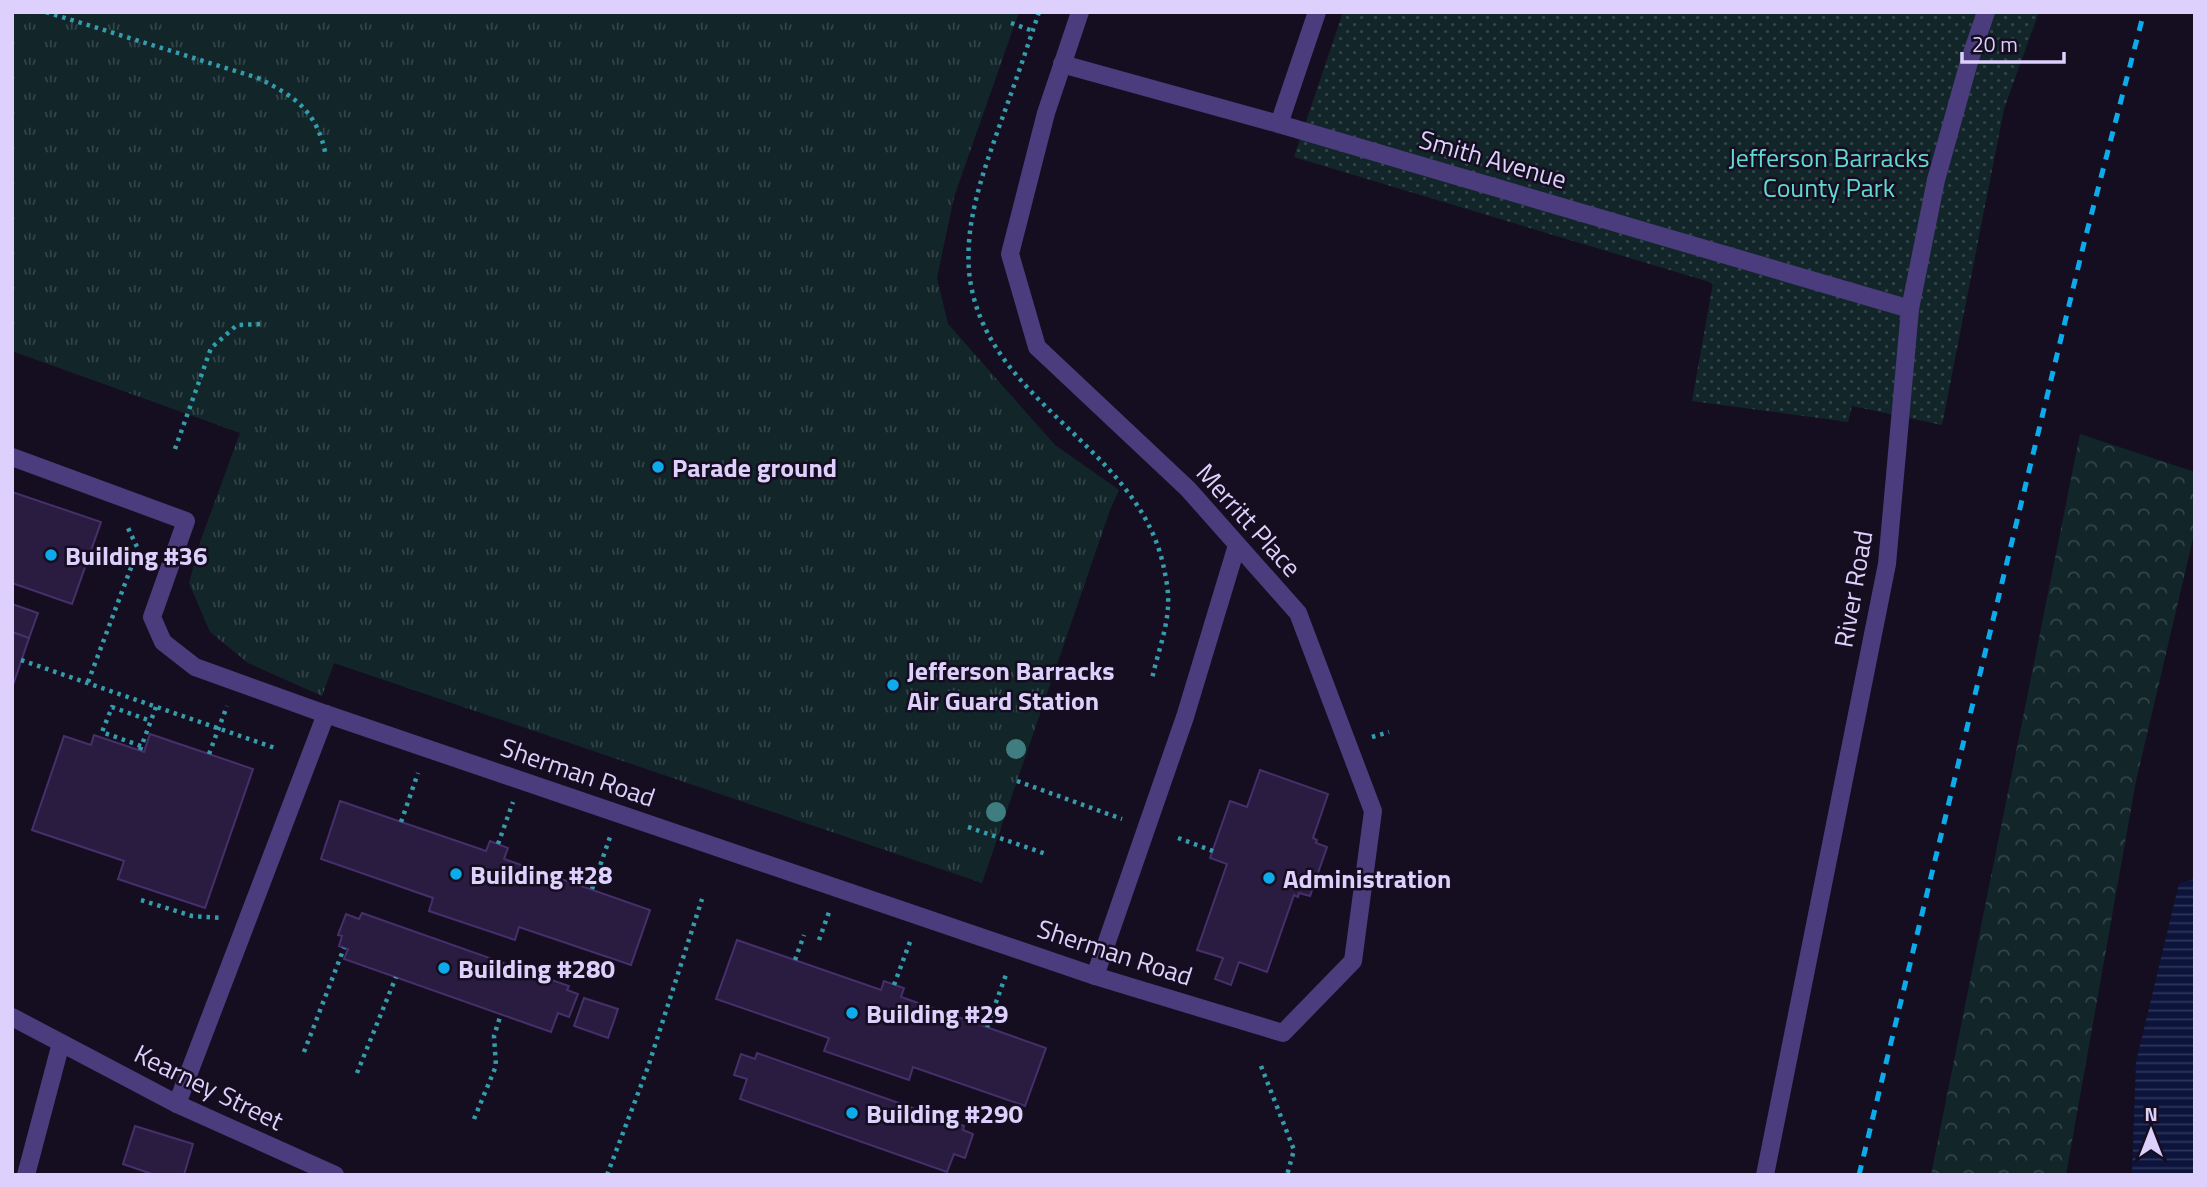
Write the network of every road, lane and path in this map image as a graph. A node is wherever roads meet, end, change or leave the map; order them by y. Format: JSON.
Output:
{"nodes":[{"id":1,"x":46,"y":12,"type":"edge"},
{"id":2,"x":1080,"y":12,"type":"edge"},
{"id":3,"x":1317,"y":12,"type":"edge"},
{"id":4,"x":1986,"y":12,"type":"edge"},
{"id":5,"x":1011,"y":23,"type":"dead end"},
{"id":6,"x":1033,"y":31,"type":"dead end"},
{"id":7,"x":1062,"y":64,"type":"junction"},
{"id":8,"x":1279,"y":124,"type":"junction"},
{"id":9,"x":326,"y":156,"type":"dead end"},
{"id":10,"x":1910,"y":309,"type":"junction"},
{"id":11,"x":263,"y":324,"type":"dead end"},
{"id":12,"x":175,"y":449,"type":"dead end"},
{"id":13,"x":12,"y":457,"type":"edge"},
{"id":14,"x":127,"y":525,"type":"dead end"},
{"id":15,"x":1237,"y":545,"type":"junction"},
{"id":16,"x":21,"y":660,"type":"dead end"},
{"id":17,"x":235,"y":681,"type":"junction"},
{"id":18,"x":88,"y":682,"type":"junction"},
{"id":19,"x":156,"y":707,"type":"junction"},
{"id":20,"x":326,"y":714,"type":"junction"},
{"id":21,"x":151,"y":720,"type":"junction"},
{"id":22,"x":218,"y":729,"type":"junction"},
{"id":23,"x":1389,"y":732,"type":"dead end"},
{"id":24,"x":1367,"y":738,"type":"dead end"},
{"id":25,"x":275,"y":748,"type":"dead end"},
{"id":26,"x":427,"y":748,"type":"junction"},
{"id":27,"x":209,"y":754,"type":"dead end"},
{"id":28,"x":1017,"y":781,"type":"dead end"},
{"id":29,"x":619,"y":814,"type":"junction"},
{"id":30,"x":1122,"y":819,"type":"dead end"},
{"id":31,"x":401,"y":822,"type":"dead end"},
{"id":32,"x":968,"y":827,"type":"dead end"},
{"id":33,"x":504,"y":828,"type":"dead end"},
{"id":34,"x":1178,"y":838,"type":"dead end"},
{"id":35,"x":498,"y":844,"type":"dead end"},
{"id":36,"x":1213,"y":851,"type":"dead end"},
{"id":37,"x":1046,"y":855,"type":"dead end"},
{"id":38,"x":592,"y":889,"type":"dead end"},
{"id":39,"x":702,"y":899,"type":"dead end"},
{"id":40,"x":141,"y":900,"type":"dead end"},
{"id":41,"x":248,"y":919,"type":"junction"},
{"id":42,"x":804,"y":934,"type":"dead end"},
{"id":43,"x":344,"y":948,"type":"dead end"},
{"id":44,"x":795,"y":960,"type":"dead end"},
{"id":45,"x":900,"y":969,"type":"dead end"},
{"id":46,"x":1095,"y":976,"type":"junction"},
{"id":47,"x":396,"y":977,"type":"dead end"},
{"id":48,"x":894,"y":985,"type":"dead end"},
{"id":49,"x":996,"y":1003,"type":"dead end"},
{"id":50,"x":501,"y":1014,"type":"dead end"},
{"id":51,"x":12,"y":1017,"type":"edge"},
{"id":52,"x":987,"y":1027,"type":"dead end"},
{"id":53,"x":1283,"y":1033,"type":"joint"},
{"id":54,"x":61,"y":1043,"type":"junction"},
{"id":55,"x":304,"y":1052,"type":"dead end"},
{"id":56,"x":1261,"y":1066,"type":"dead end"},
{"id":57,"x":357,"y":1073,"type":"dead end"},
{"id":58,"x":177,"y":1104,"type":"junction"},
{"id":59,"x":474,"y":1119,"type":"dead end"},
{"id":60,"x":26,"y":1175,"type":"edge"},
{"id":61,"x":335,"y":1175,"type":"edge"},
{"id":62,"x":607,"y":1175,"type":"edge"},
{"id":63,"x":1287,"y":1175,"type":"edge"},
{"id":64,"x":1765,"y":1175,"type":"edge"}],
"edges":[{"from":1,"to":9,"type":"path"},
{"from":2,"to":7,"type":"street","name":"Merritt Place"},
{"from":3,"to":8,"type":"street"},
{"from":4,"to":10,"type":"street","name":"River Road"},
{"from":5,"to":6,"type":"path"},
{"from":7,"to":8,"type":"street","name":"Smith Avenue"},
{"from":7,"to":15,"type":"street","name":"Merritt Place"},
{"from":8,"to":10,"type":"street","name":"Smith Avenue"},
{"from":10,"to":64,"type":"street","name":"River Road"},
{"from":11,"to":12,"type":"path"},
{"from":13,"to":17,"type":"street","name":"Sherman Road"},
{"from":14,"to":18,"type":"path"},
{"from":15,"to":46,"type":"street"},
{"from":15,"to":53,"type":"street","name":"Merritt Place"},
{"from":16,"to":18,"type":"path"},
{"from":17,"to":20,"type":"street","name":"Sherman Road"},
{"from":17,"to":22,"type":"path"},
{"from":18,"to":19,"type":"path"},
{"from":19,"to":21,"type":"path"},
{"from":19,"to":22,"type":"path"},
{"from":20,"to":26,"type":"street","name":"Sherman Road"},
{"from":20,"to":41,"type":"street"},
{"from":21,"to":21,"type":"path"},
{"from":22,"to":25,"type":"path"},
{"from":22,"to":27,"type":"path"},
{"from":23,"to":24,"type":"path"},
{"from":26,"to":29,"type":"street","name":"Sherman Road"},
{"from":26,"to":31,"type":"path"},
{"from":28,"to":30,"type":"path"},
{"from":29,"to":38,"type":"path"},
{"from":29,"to":46,"type":"street","name":"Sherman Road"},
{"from":32,"to":37,"type":"path"},
{"from":33,"to":35,"type":"path"},
{"from":34,"to":36,"type":"path"},
{"from":39,"to":62,"type":"path"},
{"from":40,"to":41,"type":"path"},
{"from":41,"to":58,"type":"street"},
{"from":42,"to":44,"type":"path"},
{"from":43,"to":55,"type":"path"},
{"from":45,"to":48,"type":"path"},
{"from":46,"to":53,"type":"street","name":"Sherman Road"},
{"from":47,"to":57,"type":"path"},
{"from":49,"to":52,"type":"path"},
{"from":50,"to":59,"type":"path"},
{"from":51,"to":54,"type":"street","name":"Kearney Street"},
{"from":54,"to":58,"type":"street","name":"Kearney Street"},
{"from":54,"to":60,"type":"street"},
{"from":56,"to":63,"type":"path"},
{"from":58,"to":61,"type":"street","name":"Kearney Street"}]}
